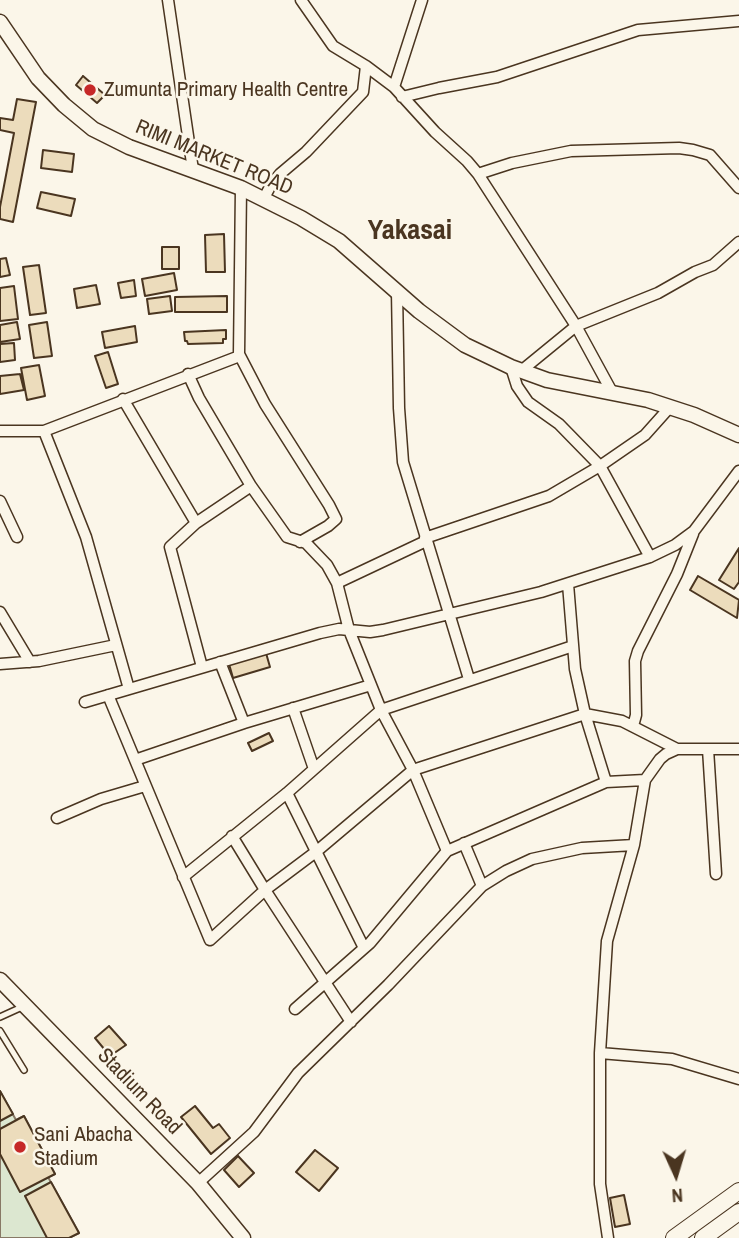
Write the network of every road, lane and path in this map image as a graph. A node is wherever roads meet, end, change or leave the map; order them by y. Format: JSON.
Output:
{"nodes":[{"id":1,"x":168,"y":0,"type":"edge"},
{"id":2,"x":301,"y":0,"type":"edge"},
{"id":3,"x":422,"y":0,"type":"edge"},
{"id":4,"x":739,"y":21,"type":"edge"},
{"id":5,"x":0,"y":22,"type":"edge"},
{"id":6,"x":366,"y":66,"type":"junction"},
{"id":7,"x":394,"y":88,"type":"junction"},
{"id":8,"x":402,"y":97,"type":"junction"},
{"id":9,"x":193,"y":170,"type":"junction"},
{"id":10,"x":478,"y":174,"type":"junction"},
{"id":11,"x":241,"y":188,"type":"junction"},
{"id":12,"x":739,"y":188,"type":"edge"},
{"id":13,"x":264,"y":198,"type":"junction"},
{"id":14,"x":739,"y":242,"type":"edge"},
{"id":15,"x":397,"y":291,"type":"junction"},
{"id":16,"x":576,"y":327,"type":"junction"},
{"id":17,"x":239,"y":354,"type":"junction"},
{"id":18,"x":516,"y":369,"type":"junction"},
{"id":19,"x":188,"y":374,"type":"junction"},
{"id":20,"x":612,"y":392,"type":"junction"},
{"id":21,"x":123,"y":399,"type":"junction"},
{"id":22,"x":670,"y":407,"type":"junction"},
{"id":23,"x":0,"y":431,"type":"edge"},
{"id":24,"x":44,"y":431,"type":"junction"},
{"id":25,"x":739,"y":435,"type":"edge"},
{"id":26,"x":600,"y":467,"type":"junction"},
{"id":27,"x":739,"y":471,"type":"edge"},
{"id":28,"x":251,"y":486,"type":"junction"},
{"id":29,"x":0,"y":501,"type":"edge"},
{"id":30,"x":196,"y":523,"type":"junction"},
{"id":31,"x":694,"y":531,"type":"junction"},
{"id":32,"x":18,"y":537,"type":"dead end"},
{"id":33,"x":426,"y":540,"type":"junction"},
{"id":34,"x":300,"y":542,"type":"junction"},
{"id":35,"x":650,"y":556,"type":"junction"},
{"id":36,"x":337,"y":583,"type":"junction"},
{"id":37,"x":568,"y":584,"type":"junction"},
{"id":38,"x":0,"y":612,"type":"edge"},
{"id":39,"x":448,"y":615,"type":"junction"},
{"id":40,"x":349,"y":630,"type":"junction"},
{"id":41,"x":116,"y":645,"type":"junction"},
{"id":42,"x":573,"y":646,"type":"junction"},
{"id":43,"x":30,"y":662,"type":"junction"},
{"id":44,"x":220,"y":662,"type":"junction"},
{"id":45,"x":0,"y":664,"type":"edge"},
{"id":46,"x":202,"y":667,"type":"junction"},
{"id":47,"x":469,"y":679,"type":"junction"},
{"id":48,"x":371,"y":685,"type":"junction"},
{"id":49,"x":129,"y":689,"type":"junction"},
{"id":50,"x":108,"y":695,"type":"junction"},
{"id":51,"x":85,"y":702,"type":"dead end"},
{"id":52,"x":293,"y":708,"type":"junction"},
{"id":53,"x":381,"y":710,"type":"junction"},
{"id":54,"x":585,"y":714,"type":"junction"},
{"id":55,"x":244,"y":723,"type":"junction"},
{"id":56,"x":633,"y":726,"type":"junction"},
{"id":57,"x":677,"y":749,"type":"junction"},
{"id":58,"x":739,"y":749,"type":"edge"},
{"id":59,"x":708,"y":750,"type":"junction"},
{"id":60,"x":135,"y":761,"type":"junction"},
{"id":61,"x":314,"y":769,"type":"junction"},
{"id":62,"x":413,"y":770,"type":"junction"},
{"id":63,"x":645,"y":780,"type":"junction"},
{"id":64,"x":606,"y":782,"type":"junction"},
{"id":65,"x":145,"y":786,"type":"junction"},
{"id":66,"x":286,"y":793,"type":"junction"},
{"id":67,"x":57,"y":818,"type":"dead end"},
{"id":68,"x":232,"y":836,"type":"junction"},
{"id":69,"x":464,"y":843,"type":"junction"},
{"id":70,"x":634,"y":845,"type":"junction"},
{"id":71,"x":317,"y":851,"type":"junction"},
{"id":72,"x":447,"y":851,"type":"junction"},
{"id":73,"x":716,"y":874,"type":"dead end"},
{"id":74,"x":183,"y":877,"type":"junction"},
{"id":75,"x":482,"y":886,"type":"junction"},
{"id":76,"x":265,"y":890,"type":"junction"},
{"id":77,"x":364,"y":948,"type":"junction"},
{"id":78,"x":0,"y":980,"type":"edge"},
{"id":79,"x":325,"y":982,"type":"junction"},
{"id":80,"x":25,"y":1006,"type":"junction"},
{"id":81,"x":295,"y":1009,"type":"dead end"},
{"id":82,"x":0,"y":1017,"type":"edge"},
{"id":83,"x":351,"y":1022,"type":"junction"},
{"id":84,"x":0,"y":1031,"type":"edge"},
{"id":85,"x":600,"y":1053,"type":"junction"},
{"id":86,"x":24,"y":1070,"type":"dead end"},
{"id":87,"x":739,"y":1079,"type":"edge"},
{"id":88,"x":198,"y":1183,"type":"junction"},
{"id":89,"x":739,"y":1191,"type":"edge"},
{"id":90,"x":736,"y":1219,"type":"edge"},
{"id":91,"x":243,"y":1238,"type":"edge"},
{"id":92,"x":608,"y":1238,"type":"edge"},
{"id":93,"x":674,"y":1238,"type":"edge"},
{"id":94,"x":703,"y":1238,"type":"edge"}],
"edges":[{"from":1,"to":9,"type":"street"},
{"from":2,"to":6,"type":"street"},
{"from":3,"to":7,"type":"street"},
{"from":4,"to":8,"type":"street"},
{"from":5,"to":9,"type":"street","name":"RIMI MARKET ROAD"},
{"from":6,"to":7,"type":"street"},
{"from":6,"to":13,"type":"street"},
{"from":7,"to":8,"type":"street"},
{"from":8,"to":10,"type":"street"},
{"from":9,"to":11,"type":"street","name":"RIMI MARKET ROAD"},
{"from":10,"to":12,"type":"street"},
{"from":10,"to":16,"type":"street"},
{"from":11,"to":13,"type":"street","name":"RIMI MARKET ROAD"},
{"from":11,"to":17,"type":"street"},
{"from":13,"to":15,"type":"street","name":"RIMI MARKET ROAD"},
{"from":14,"to":16,"type":"street"},
{"from":15,"to":18,"type":"street","name":"RIMI MARKET ROAD"},
{"from":15,"to":33,"type":"street"},
{"from":16,"to":18,"type":"street"},
{"from":16,"to":20,"type":"street"},
{"from":17,"to":19,"type":"street"},
{"from":17,"to":34,"type":"street"},
{"from":18,"to":20,"type":"street","name":"RIMI MARKET ROAD"},
{"from":18,"to":26,"type":"street"},
{"from":19,"to":21,"type":"street"},
{"from":19,"to":28,"type":"street"},
{"from":20,"to":22,"type":"street","name":"RIMI MARKET ROAD"},
{"from":21,"to":24,"type":"street"},
{"from":21,"to":30,"type":"street"},
{"from":22,"to":25,"type":"street","name":"RIMI MARKET ROAD"},
{"from":22,"to":26,"type":"street"},
{"from":23,"to":24,"type":"street"},
{"from":24,"to":41,"type":"street"},
{"from":26,"to":33,"type":"street"},
{"from":26,"to":35,"type":"street"},
{"from":27,"to":31,"type":"street"},
{"from":28,"to":30,"type":"street"},
{"from":28,"to":34,"type":"street"},
{"from":29,"to":32,"type":"street"},
{"from":30,"to":46,"type":"street"},
{"from":31,"to":35,"type":"street"},
{"from":31,"to":56,"type":"street"},
{"from":33,"to":36,"type":"street"},
{"from":33,"to":39,"type":"street"},
{"from":34,"to":36,"type":"street"},
{"from":35,"to":37,"type":"street"},
{"from":36,"to":40,"type":"street"},
{"from":37,"to":39,"type":"street"},
{"from":37,"to":42,"type":"street"},
{"from":38,"to":43,"type":"street"},
{"from":39,"to":40,"type":"street"},
{"from":39,"to":47,"type":"street"},
{"from":40,"to":44,"type":"street"},
{"from":40,"to":48,"type":"street"},
{"from":41,"to":43,"type":"street"},
{"from":41,"to":49,"type":"street"},
{"from":42,"to":47,"type":"street"},
{"from":42,"to":54,"type":"street"},
{"from":43,"to":45,"type":"street"},
{"from":44,"to":46,"type":"street"},
{"from":44,"to":55,"type":"street"},
{"from":46,"to":49,"type":"street"},
{"from":47,"to":53,"type":"street"},
{"from":48,"to":52,"type":"street"},
{"from":48,"to":53,"type":"street"},
{"from":49,"to":50,"type":"street"},
{"from":50,"to":51,"type":"street"},
{"from":50,"to":60,"type":"street"},
{"from":52,"to":55,"type":"street"},
{"from":52,"to":61,"type":"street"},
{"from":53,"to":61,"type":"street"},
{"from":53,"to":62,"type":"street"},
{"from":54,"to":56,"type":"street"},
{"from":54,"to":62,"type":"street"},
{"from":54,"to":64,"type":"street"},
{"from":55,"to":60,"type":"street"},
{"from":56,"to":57,"type":"street"},
{"from":57,"to":59,"type":"street"},
{"from":57,"to":63,"type":"street"},
{"from":58,"to":59,"type":"street"},
{"from":59,"to":73,"type":"street"},
{"from":60,"to":65,"type":"street"},
{"from":61,"to":66,"type":"street"},
{"from":62,"to":71,"type":"street"},
{"from":62,"to":72,"type":"street"},
{"from":63,"to":64,"type":"street"},
{"from":63,"to":70,"type":"street"},
{"from":64,"to":69,"type":"street"},
{"from":65,"to":67,"type":"street"},
{"from":65,"to":74,"type":"street"},
{"from":66,"to":68,"type":"street"},
{"from":66,"to":71,"type":"street"},
{"from":68,"to":74,"type":"street"},
{"from":68,"to":76,"type":"street"},
{"from":69,"to":72,"type":"street"},
{"from":69,"to":75,"type":"street"},
{"from":70,"to":75,"type":"street"},
{"from":70,"to":85,"type":"street"},
{"from":71,"to":76,"type":"street"},
{"from":71,"to":77,"type":"street"},
{"from":72,"to":77,"type":"street"},
{"from":74,"to":76,"type":"street"},
{"from":75,"to":83,"type":"street"},
{"from":76,"to":79,"type":"street"},
{"from":77,"to":79,"type":"street"},
{"from":78,"to":80,"type":"street","name":"Stadium Road"},
{"from":79,"to":81,"type":"street"},
{"from":79,"to":83,"type":"street"},
{"from":80,"to":82,"type":"lane"},
{"from":80,"to":88,"type":"street","name":"Stadium Road"},
{"from":83,"to":88,"type":"street"},
{"from":84,"to":86,"type":"lane"},
{"from":85,"to":87,"type":"street"},
{"from":85,"to":92,"type":"street"},
{"from":88,"to":91,"type":"street","name":"Stadium Road"},
{"from":89,"to":93,"type":"main road"},
{"from":90,"to":94,"type":"main road"}]}
